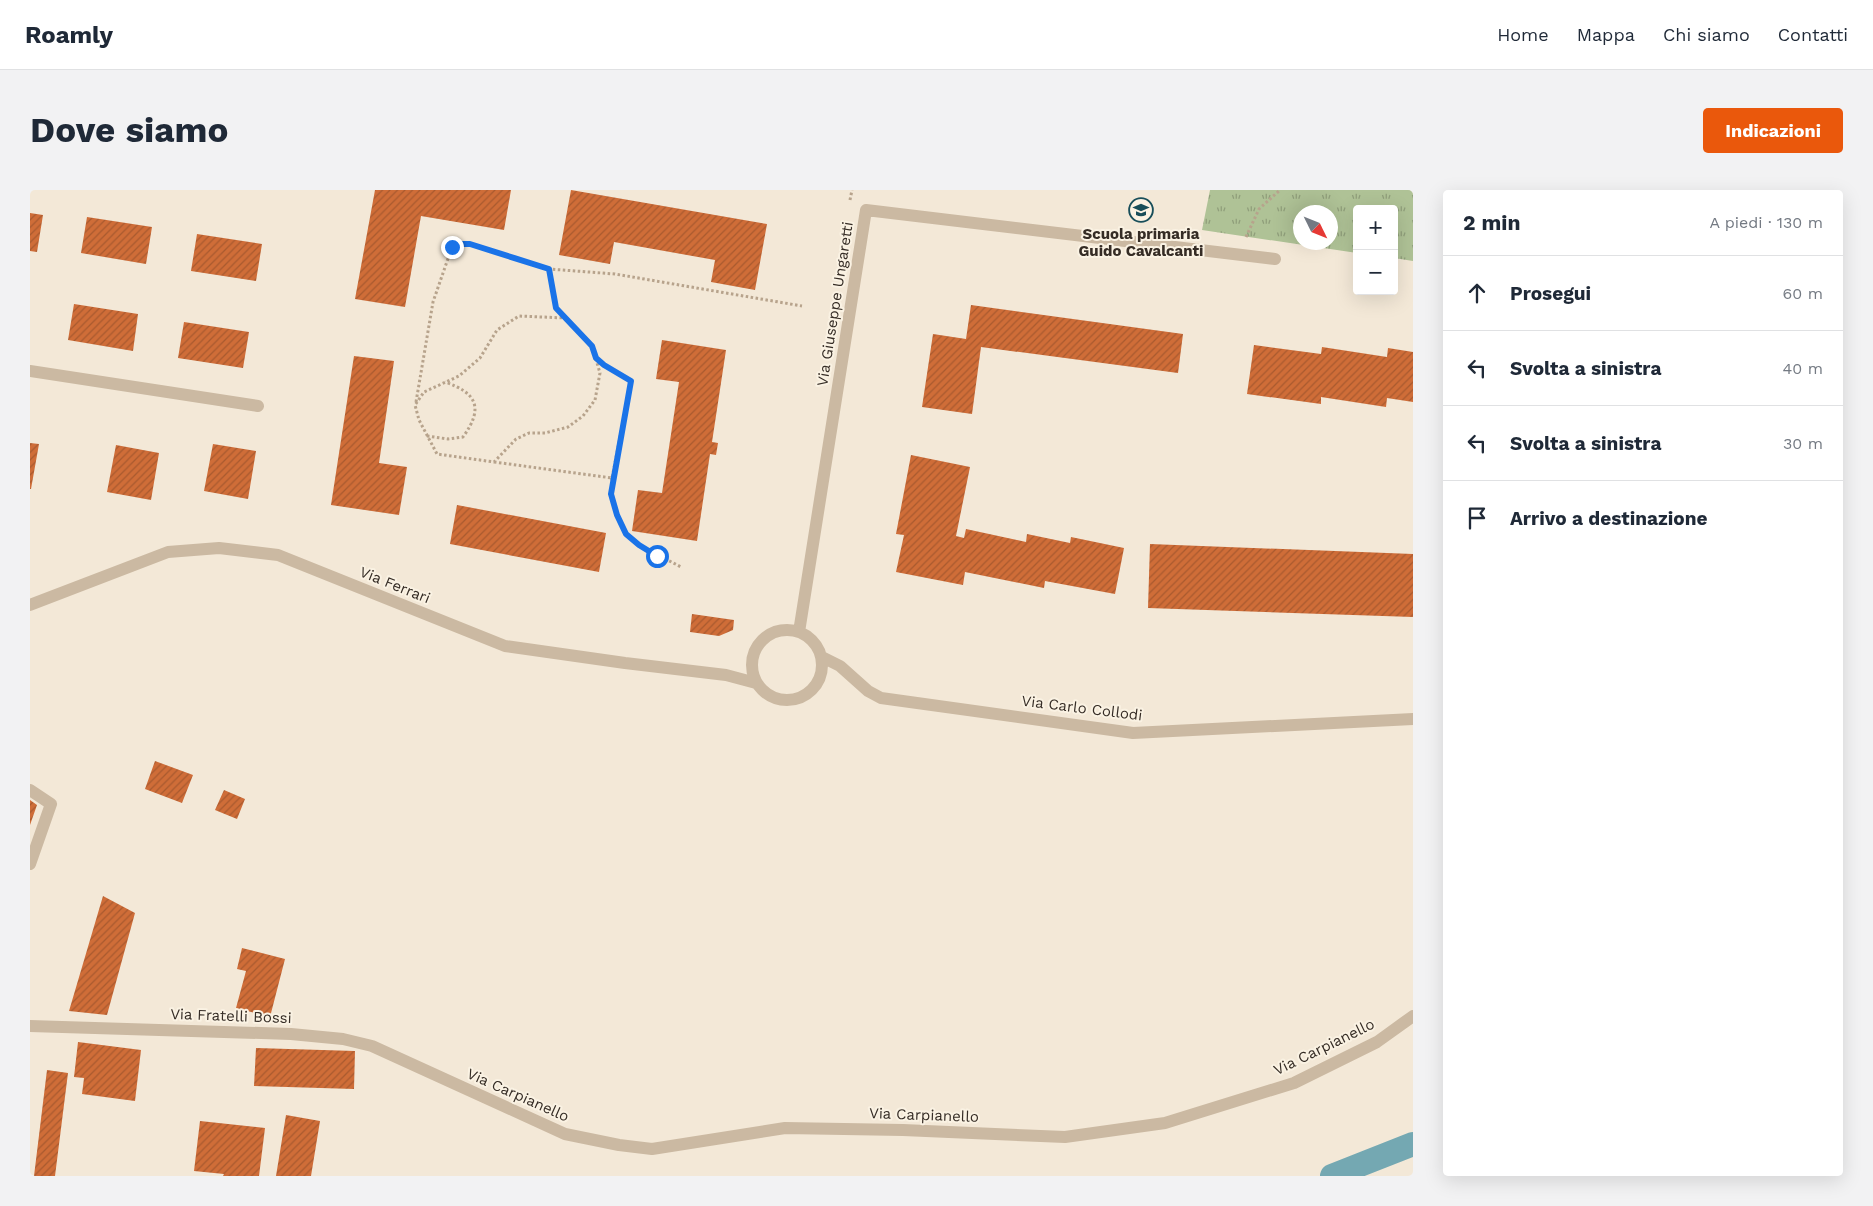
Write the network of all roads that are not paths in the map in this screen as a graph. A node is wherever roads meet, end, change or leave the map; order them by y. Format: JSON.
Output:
{"nodes":[{"id":1,"x":1275,"y":259,"type":"dead end"},
{"id":2,"x":30,"y":371,"type":"edge"},
{"id":3,"x":258,"y":406,"type":"dead end"},
{"id":4,"x":30,"y":605,"type":"edge"},
{"id":5,"x":799,"y":632,"type":"junction"},
{"id":6,"x":822,"y":657,"type":"junction"},
{"id":7,"x":756,"y":682,"type":"junction"},
{"id":8,"x":1413,"y":719,"type":"edge"},
{"id":9,"x":30,"y":790,"type":"edge"},
{"id":10,"x":30,"y":864,"type":"edge"},
{"id":11,"x":1413,"y":1016,"type":"edge"},
{"id":12,"x":30,"y":1026,"type":"edge"},
{"id":13,"x":425,"y":1070,"type":"joint"}],
"edges":[{"from":1,"to":5,"type":"street","name":"Via Giuseppe Ungaretti"},
{"from":2,"to":3,"type":"street"},
{"from":4,"to":7,"type":"street","name":"Via Ferrari"},
{"from":5,"to":6,"type":"street"},
{"from":5,"to":7,"type":"street"},
{"from":6,"to":7,"type":"street"},
{"from":6,"to":8,"type":"street","name":"Via Carlo Collodi"},
{"from":9,"to":10,"type":"street"},
{"from":11,"to":13,"type":"street","name":"Via Carpianello"},
{"from":12,"to":13,"type":"street","name":"Via Fratelli Bossi"}]}
